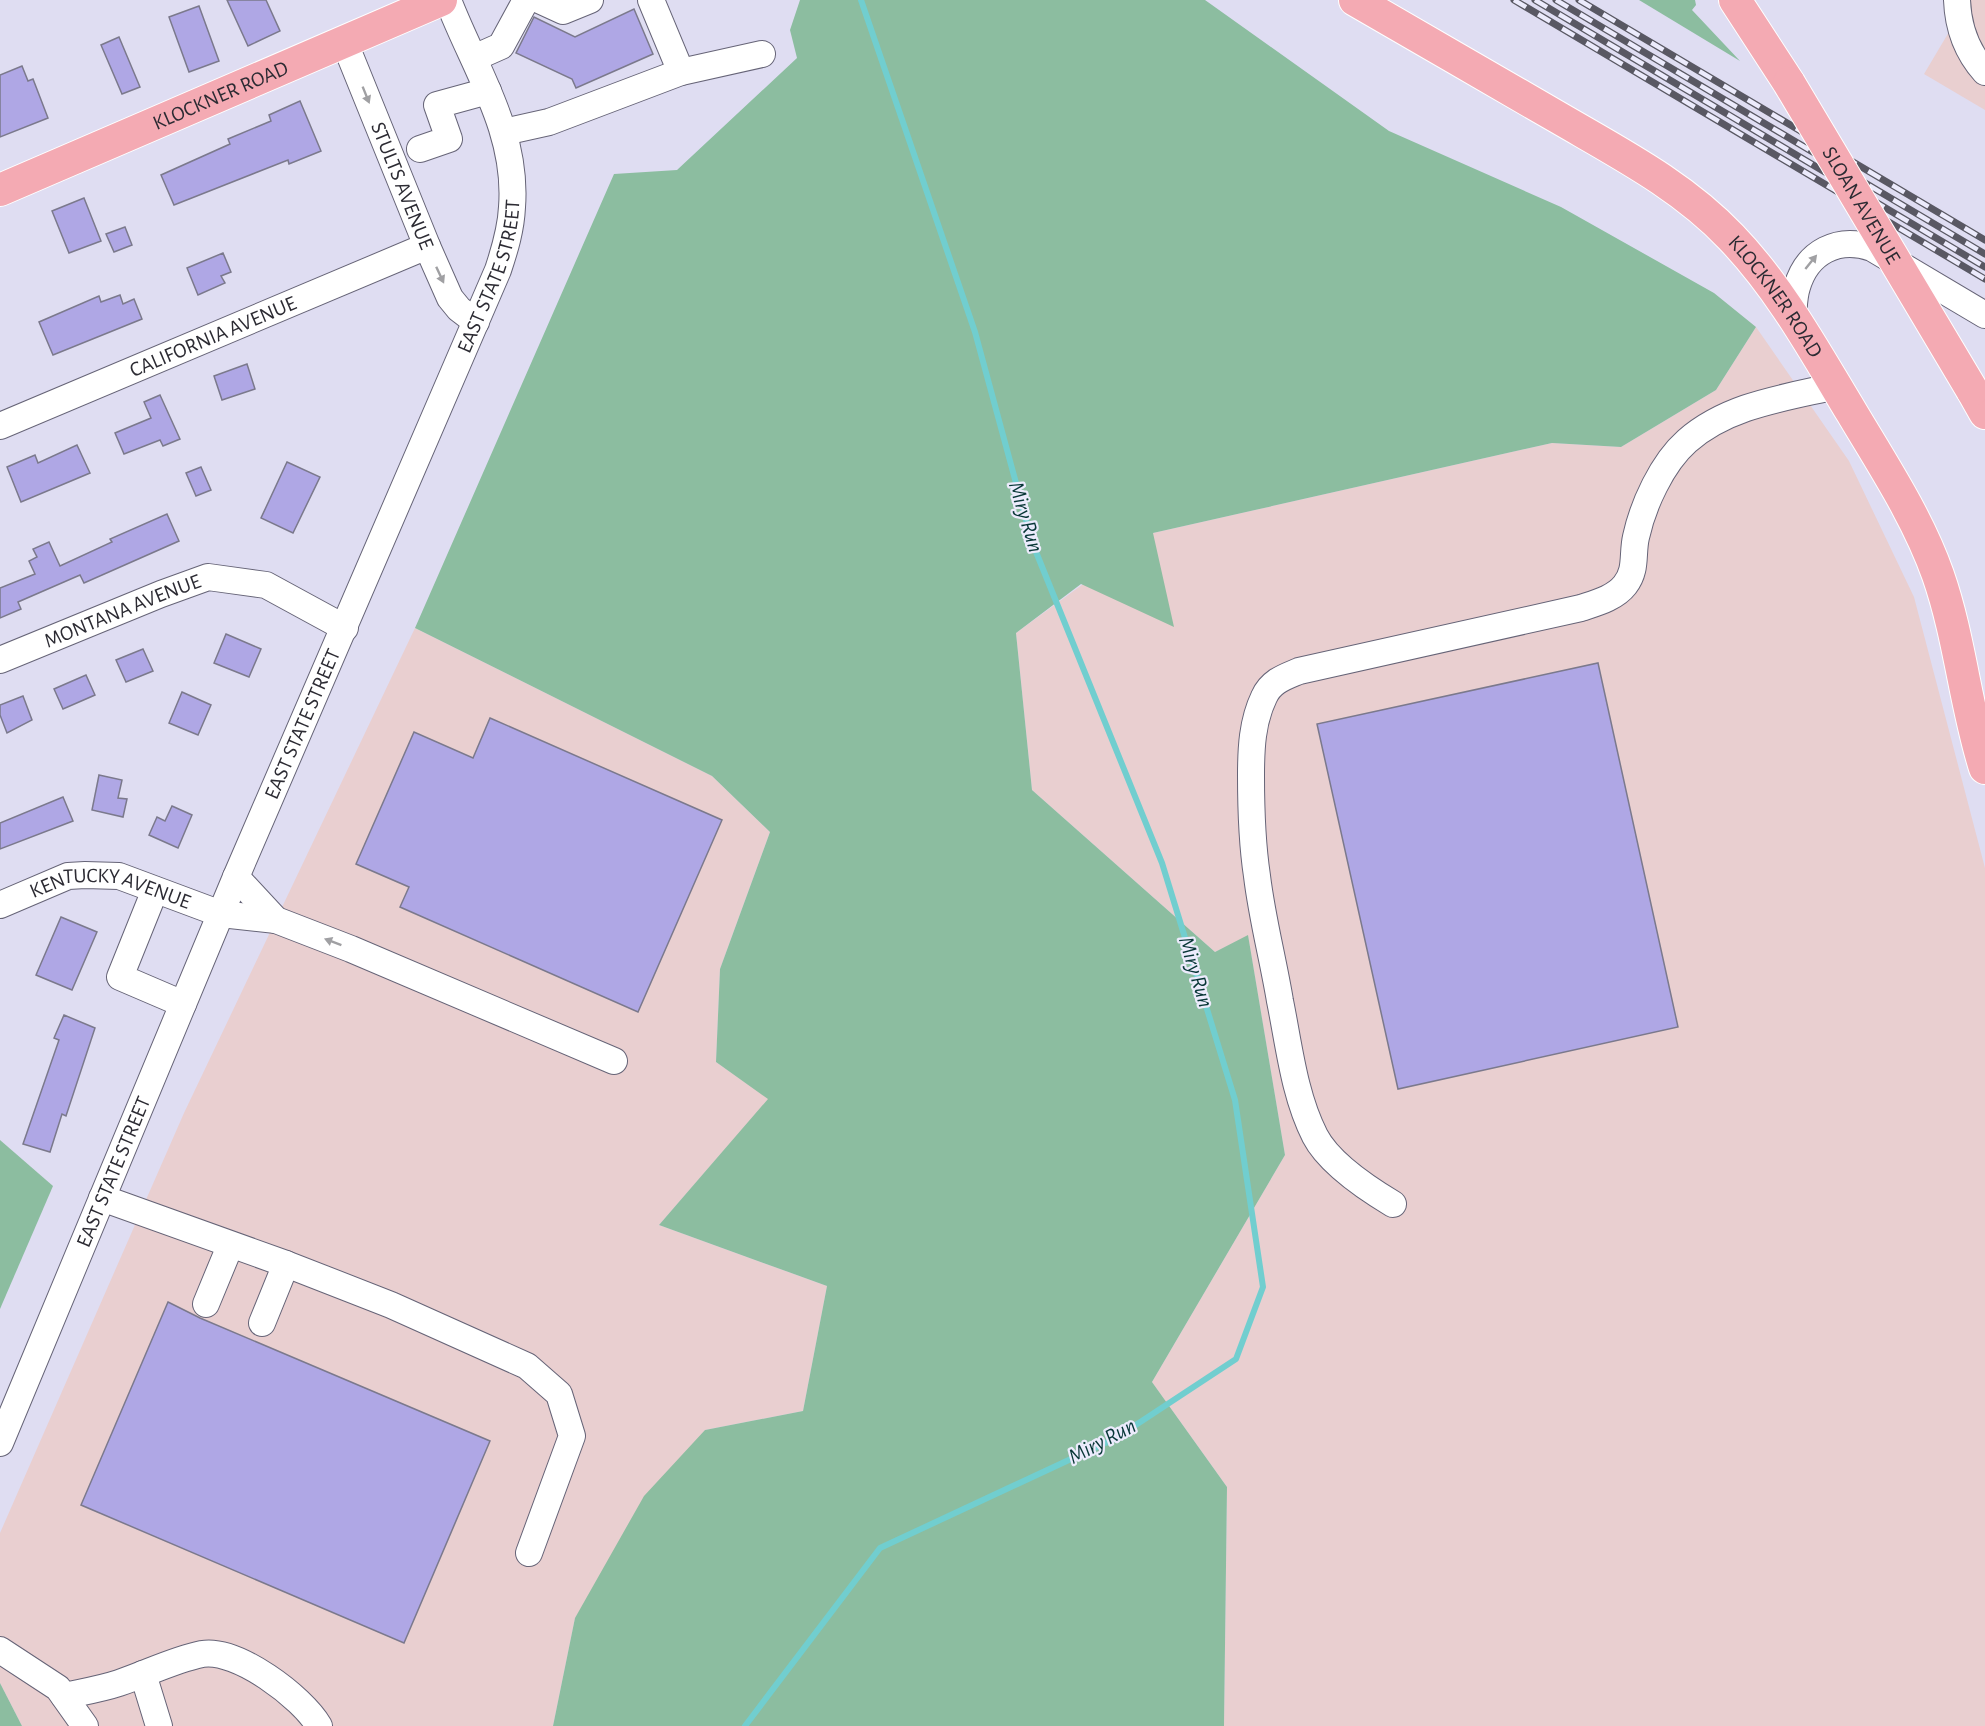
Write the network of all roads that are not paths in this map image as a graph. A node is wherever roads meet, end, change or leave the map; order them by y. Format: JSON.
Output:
{"nodes":[{"id":1,"x":441,"y":0,"type":"edge"},
{"id":2,"x":448,"y":0,"type":"edge"},
{"id":3,"x":526,"y":0,"type":"edge"},
{"id":4,"x":539,"y":0,"type":"edge"},
{"id":5,"x":590,"y":0,"type":"edge"},
{"id":6,"x":651,"y":0,"type":"edge"},
{"id":7,"x":1355,"y":0,"type":"edge"},
{"id":8,"x":1735,"y":0,"type":"edge"},
{"id":9,"x":1957,"y":0,"type":"edge"},
{"id":10,"x":344,"y":40,"type":"junction"},
{"id":11,"x":762,"y":54,"type":"dead end"},
{"id":12,"x":474,"y":58,"type":"junction"},
{"id":13,"x":681,"y":72,"type":"junction"},
{"id":14,"x":1985,"y":72,"type":"edge"},
{"id":15,"x":488,"y":91,"type":"junction"},
{"id":16,"x":504,"y":132,"type":"junction"},
{"id":17,"x":420,"y":149,"type":"dead end"},
{"id":18,"x":0,"y":189,"type":"edge"},
{"id":19,"x":427,"y":246,"type":"junction"},
{"id":20,"x":1985,"y":315,"type":"edge"},
{"id":21,"x":1793,"y":316,"type":"junction"},
{"id":22,"x":476,"y":322,"type":"junction"},
{"id":23,"x":1836,"y":386,"type":"junction"},
{"id":24,"x":1978,"y":402,"type":"edge"},
{"id":25,"x":0,"y":426,"type":"edge"},
{"id":26,"x":345,"y":628,"type":"junction"},
{"id":27,"x":0,"y":660,"type":"edge"},
{"id":28,"x":1985,"y":768,"type":"edge"},
{"id":29,"x":236,"y":877,"type":"junction"},
{"id":30,"x":155,"y":890,"type":"junction"},
{"id":31,"x":0,"y":905,"type":"edge"},
{"id":32,"x":221,"y":915,"type":"junction"},
{"id":33,"x":276,"y":920,"type":"junction"},
{"id":34,"x":183,"y":1004,"type":"junction"},
{"id":35,"x":614,"y":1061,"type":"dead end"},
{"id":36,"x":102,"y":1198,"type":"junction"},
{"id":37,"x":1393,"y":1204,"type":"dead end"},
{"id":38,"x":231,"y":1246,"type":"junction"},
{"id":39,"x":286,"y":1264,"type":"junction"},
{"id":40,"x":206,"y":1304,"type":"dead end"},
{"id":41,"x":262,"y":1323,"type":"dead end"},
{"id":42,"x":0,"y":1443,"type":"edge"},
{"id":43,"x":529,"y":1553,"type":"dead end"},
{"id":44,"x":0,"y":1650,"type":"edge"},
{"id":45,"x":143,"y":1674,"type":"junction"},
{"id":46,"x":64,"y":1696,"type":"junction"},
{"id":47,"x":85,"y":1726,"type":"edge"},
{"id":48,"x":159,"y":1726,"type":"edge"},
{"id":49,"x":319,"y":1726,"type":"edge"}],
"edges":[{"from":1,"to":10,"type":"main road","name":"KLOCKNER ROAD"},
{"from":2,"to":12,"type":"street","name":"EAST STATE STREET"},
{"from":3,"to":12,"type":"street"},
{"from":4,"to":5,"type":"street"},
{"from":6,"to":13,"type":"street"},
{"from":7,"to":21,"type":"main road","name":"KLOCKNER ROAD"},
{"from":8,"to":24,"type":"main road","name":"SLOAN AVENUE","bridge":true},
{"from":9,"to":14,"type":"street"},
{"from":10,"to":18,"type":"main road","name":"KLOCKNER ROAD"},
{"from":10,"to":19,"type":"street","name":"STULTS AVENUE","one_way":true},
{"from":11,"to":13,"type":"street"},
{"from":12,"to":15,"type":"street","name":"EAST STATE STREET"},
{"from":13,"to":16,"type":"street"},
{"from":15,"to":16,"type":"street","name":"EAST STATE STREET"},
{"from":15,"to":17,"type":"street"},
{"from":16,"to":22,"type":"street","name":"EAST STATE STREET"},
{"from":19,"to":22,"type":"street","name":"STULTS AVENUE","one_way":true},
{"from":19,"to":25,"type":"street","name":"CALIFORNIA AVENUE"},
{"from":21,"to":20,"type":"street","one_way":true},
{"from":21,"to":23,"type":"main road","name":"KLOCKNER ROAD"},
{"from":22,"to":26,"type":"street","name":"EAST STATE STREET"},
{"from":23,"to":28,"type":"main road","name":"KLOCKNER ROAD"},
{"from":23,"to":37,"type":"street"},
{"from":26,"to":27,"type":"street","name":"MONTANA AVENUE"},
{"from":26,"to":29,"type":"street","name":"EAST STATE STREET"},
{"from":29,"to":32,"type":"street","name":"EAST STATE STREET"},
{"from":29,"to":33,"type":"street"},
{"from":30,"to":31,"type":"street","name":"KENTUCKY AVENUE"},
{"from":30,"to":32,"type":"street","name":"KENTUCKY AVENUE"},
{"from":30,"to":34,"type":"street"},
{"from":32,"to":33,"type":"street","name":"KENTUCKY AVENUE"},
{"from":32,"to":34,"type":"street","name":"EAST STATE STREET"},
{"from":35,"to":33,"type":"street","one_way":true},
{"from":34,"to":36,"type":"street","name":"EAST STATE STREET"},
{"from":36,"to":38,"type":"street"},
{"from":36,"to":42,"type":"street","name":"EAST STATE STREET"},
{"from":38,"to":39,"type":"street"},
{"from":38,"to":40,"type":"street"},
{"from":39,"to":41,"type":"street"},
{"from":39,"to":43,"type":"street"},
{"from":44,"to":46,"type":"street"},
{"from":45,"to":46,"type":"street"},
{"from":45,"to":48,"type":"street"},
{"from":45,"to":49,"type":"street"},
{"from":46,"to":47,"type":"street"}]}
